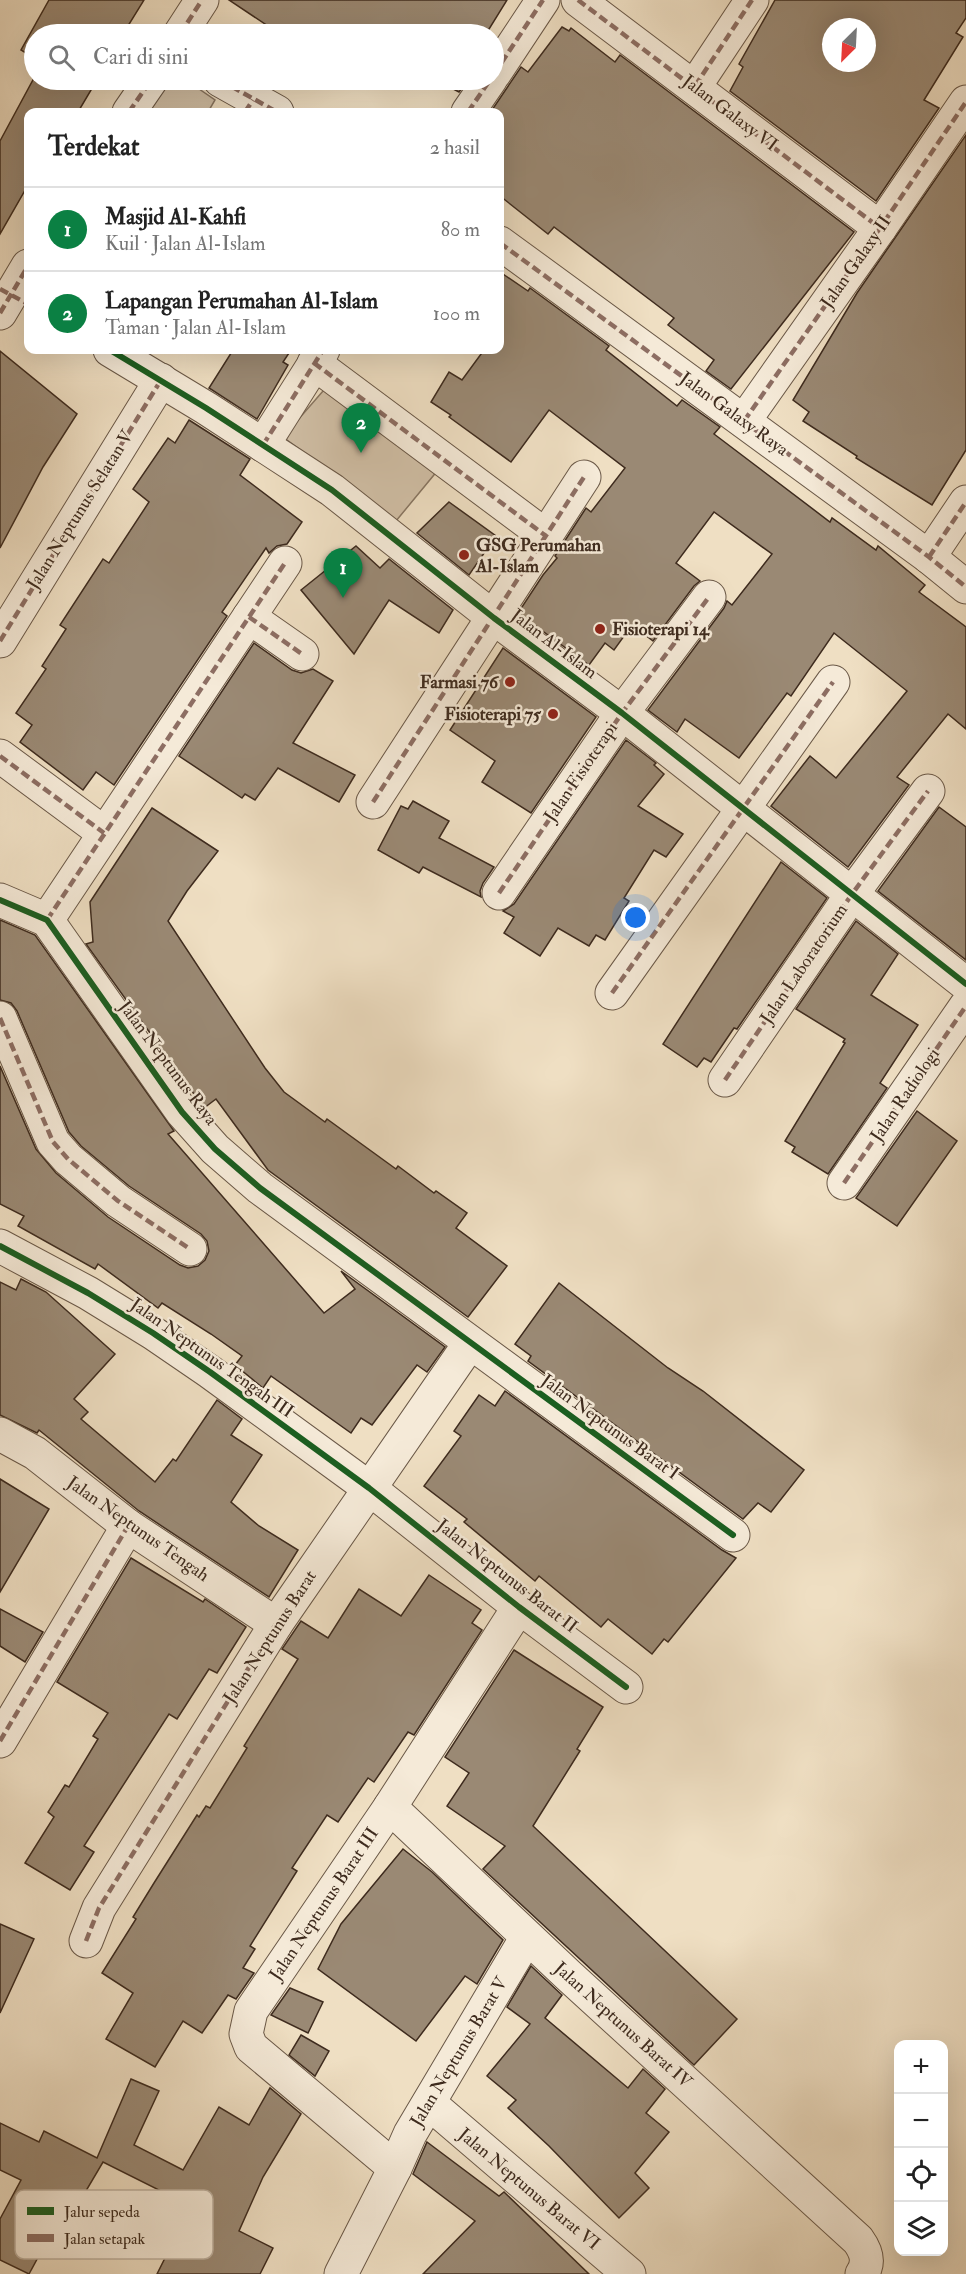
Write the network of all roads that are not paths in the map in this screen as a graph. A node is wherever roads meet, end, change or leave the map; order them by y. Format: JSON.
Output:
{"nodes":[{"id":1,"x":201,"y":0,"type":"edge"},
{"id":2,"x":543,"y":0,"type":"edge"},
{"id":3,"x":578,"y":0,"type":"edge"},
{"id":4,"x":752,"y":0,"type":"edge"},
{"id":5,"x":186,"y":24,"type":"edge"},
{"id":6,"x":504,"y":59,"type":"edge"},
{"id":7,"x":695,"y":86,"type":"junction"},
{"id":8,"x":144,"y":90,"type":"edge"},
{"id":9,"x":234,"y":90,"type":"edge"},
{"id":10,"x":483,"y":90,"type":"edge"},
{"id":11,"x":966,"y":102,"type":"edge"},
{"id":12,"x":132,"y":108,"type":"edge"},
{"id":13,"x":258,"y":108,"type":"edge"},
{"id":14,"x":471,"y":108,"type":"edge"},
{"id":15,"x":880,"y":228,"type":"junction"},
{"id":16,"x":504,"y":246,"type":"edge"},
{"id":17,"x":24,"y":274,"type":"edge"},
{"id":18,"x":10,"y":300,"type":"edge"},
{"id":19,"x":117,"y":354,"type":"edge"},
{"id":20,"x":318,"y":356,"type":"edge"},
{"id":21,"x":161,"y":380,"type":"junction"},
{"id":22,"x":744,"y":421,"type":"junction"},
{"id":23,"x":263,"y":445,"type":"junction"},
{"id":24,"x":584,"y":477,"type":"dead end"},
{"id":25,"x":966,"y":502,"type":"edge"},
{"id":26,"x":546,"y":536,"type":"junction"},
{"id":27,"x":929,"y":557,"type":"junction"},
{"id":28,"x":285,"y":563,"type":"dead end"},
{"id":29,"x":966,"y":587,"type":"edge"},
{"id":30,"x":709,"y":597,"type":"dead end"},
{"id":31,"x":249,"y":617,"type":"junction"},
{"id":32,"x":494,"y":618,"type":"junction"},
{"id":33,"x":0,"y":641,"type":"edge"},
{"id":34,"x":302,"y":654,"type":"dead end"},
{"id":35,"x":833,"y":682,"type":"dead end"},
{"id":36,"x":622,"y":713,"type":"junction"},
{"id":37,"x":0,"y":756,"type":"edge"},
{"id":38,"x":928,"y":791,"type":"dead end"},
{"id":39,"x":373,"y":802,"type":"dead end"},
{"id":40,"x":744,"y":810,"type":"junction"},
{"id":41,"x":104,"y":833,"type":"junction"},
{"id":42,"x":499,"y":892,"type":"dead end"},
{"id":43,"x":852,"y":894,"type":"junction"},
{"id":44,"x":0,"y":900,"type":"edge"},
{"id":45,"x":47,"y":920,"type":"junction"},
{"id":46,"x":966,"y":984,"type":"edge"},
{"id":47,"x":612,"y":993,"type":"dead end"},
{"id":48,"x":966,"y":1006,"type":"edge"},
{"id":49,"x":0,"y":1018,"type":"edge"},
{"id":50,"x":725,"y":1080,"type":"dead end"},
{"id":51,"x":844,"y":1183,"type":"dead end"},
{"id":52,"x":0,"y":1246,"type":"edge"},
{"id":53,"x":190,"y":1249,"type":"dead end"},
{"id":54,"x":470,"y":1343,"type":"junction"},
{"id":55,"x":0,"y":1434,"type":"edge"},
{"id":56,"x":369,"y":1488,"type":"junction"},
{"id":57,"x":128,"y":1526,"type":"junction"},
{"id":58,"x":733,"y":1534,"type":"dead end"},
{"id":59,"x":519,"y":1606,"type":"junction"},
{"id":60,"x":276,"y":1624,"type":"junction"},
{"id":61,"x":626,"y":1687,"type":"dead end"},
{"id":62,"x":0,"y":1741,"type":"edge"},
{"id":63,"x":390,"y":1807,"type":"junction"},
{"id":64,"x":527,"y":1937,"type":"junction"},
{"id":65,"x":86,"y":1941,"type":"dead end"},
{"id":66,"x":429,"y":2103,"type":"junction"},
{"id":67,"x":395,"y":2168,"type":"junction"},
{"id":68,"x":340,"y":2274,"type":"edge"},
{"id":69,"x":629,"y":2274,"type":"edge"},
{"id":70,"x":862,"y":2274,"type":"edge"}],
"edges":[{"from":1,"to":5,"type":"street"},
{"from":2,"to":6,"type":"street"},
{"from":3,"to":7,"type":"street","name":"Jalan Galaxy VI"},
{"from":4,"to":7,"type":"street"},
{"from":7,"to":15,"type":"street","name":"Jalan Galaxy VI"},
{"from":8,"to":12,"type":"street"},
{"from":9,"to":13,"type":"street"},
{"from":10,"to":14,"type":"street"},
{"from":11,"to":15,"type":"street","name":"Jalan Galaxy II"},
{"from":15,"to":22,"type":"street","name":"Jalan Galaxy II"},
{"from":16,"to":22,"type":"street","name":"Jalan Galaxy Raya"},
{"from":17,"to":18,"type":"street"},
{"from":19,"to":21,"type":"street","name":"Jalan Al-Islam"},
{"from":20,"to":23,"type":"street"},
{"from":20,"to":26,"type":"street"},
{"from":21,"to":23,"type":"street","name":"Jalan Al-Islam"},
{"from":21,"to":33,"type":"street","name":"Jalan Neptunus Selatan V"},
{"from":22,"to":27,"type":"street","name":"Jalan Galaxy Raya"},
{"from":23,"to":32,"type":"street","name":"Jalan Al-Islam"},
{"from":24,"to":26,"type":"street"},
{"from":25,"to":27,"type":"street"},
{"from":26,"to":32,"type":"street"},
{"from":27,"to":29,"type":"street","name":"Jalan Galaxy Raya"},
{"from":28,"to":31,"type":"street"},
{"from":30,"to":36,"type":"street","name":"Jalan Fisioterapi"},
{"from":31,"to":34,"type":"street"},
{"from":31,"to":41,"type":"street"},
{"from":32,"to":36,"type":"street","name":"Jalan Al-Islam"},
{"from":32,"to":39,"type":"street"},
{"from":35,"to":40,"type":"street"},
{"from":36,"to":40,"type":"street","name":"Jalan Al-Islam"},
{"from":36,"to":42,"type":"street","name":"Jalan Fisioterapi"},
{"from":37,"to":41,"type":"street"},
{"from":38,"to":43,"type":"street","name":"Jalan Laboratorium"},
{"from":40,"to":43,"type":"street","name":"Jalan Al-Islam"},
{"from":40,"to":47,"type":"street"},
{"from":41,"to":45,"type":"street"},
{"from":43,"to":46,"type":"street","name":"Jalan Al-Islam"},
{"from":43,"to":50,"type":"street","name":"Jalan Laboratorium"},
{"from":44,"to":45,"type":"street"},
{"from":45,"to":54,"type":"street","name":"Jalan Neptunus Raya"},
{"from":48,"to":51,"type":"street","name":"Jalan Radiologi"},
{"from":49,"to":53,"type":"street"},
{"from":52,"to":56,"type":"street","name":"Jalan Neptunus Tengah III"},
{"from":54,"to":56,"type":"street","name":"Jalan Neptunus Barat"},
{"from":54,"to":58,"type":"street","name":"Jalan Neptunus Barat I"},
{"from":55,"to":57,"type":"street","name":"Jalan Neptunus Tengah"},
{"from":56,"to":59,"type":"street","name":"Jalan Neptunus Barat II"},
{"from":56,"to":60,"type":"street","name":"Jalan Neptunus Barat"},
{"from":57,"to":60,"type":"street","name":"Jalan Neptunus Tengah"},
{"from":57,"to":62,"type":"street"},
{"from":59,"to":61,"type":"street","name":"Jalan Neptunus Barat II"},
{"from":59,"to":63,"type":"street","name":"Jalan Neptunus Barat III"},
{"from":60,"to":65,"type":"street","name":"Jalan Neptunus Barat"},
{"from":63,"to":64,"type":"street","name":"Jalan Neptunus Barat IV"},
{"from":63,"to":67,"type":"street","name":"Jalan Neptunus Barat III"},
{"from":64,"to":66,"type":"street","name":"Jalan Neptunus Barat V"},
{"from":64,"to":70,"type":"street","name":"Jalan Neptunus Barat IV"},
{"from":66,"to":67,"type":"street","name":"Jalan Neptunus Barat V"},
{"from":66,"to":69,"type":"street","name":"Jalan Neptunus Barat VI"},
{"from":67,"to":68,"type":"street","name":"Jalan Neptunus Barat V"}]}
